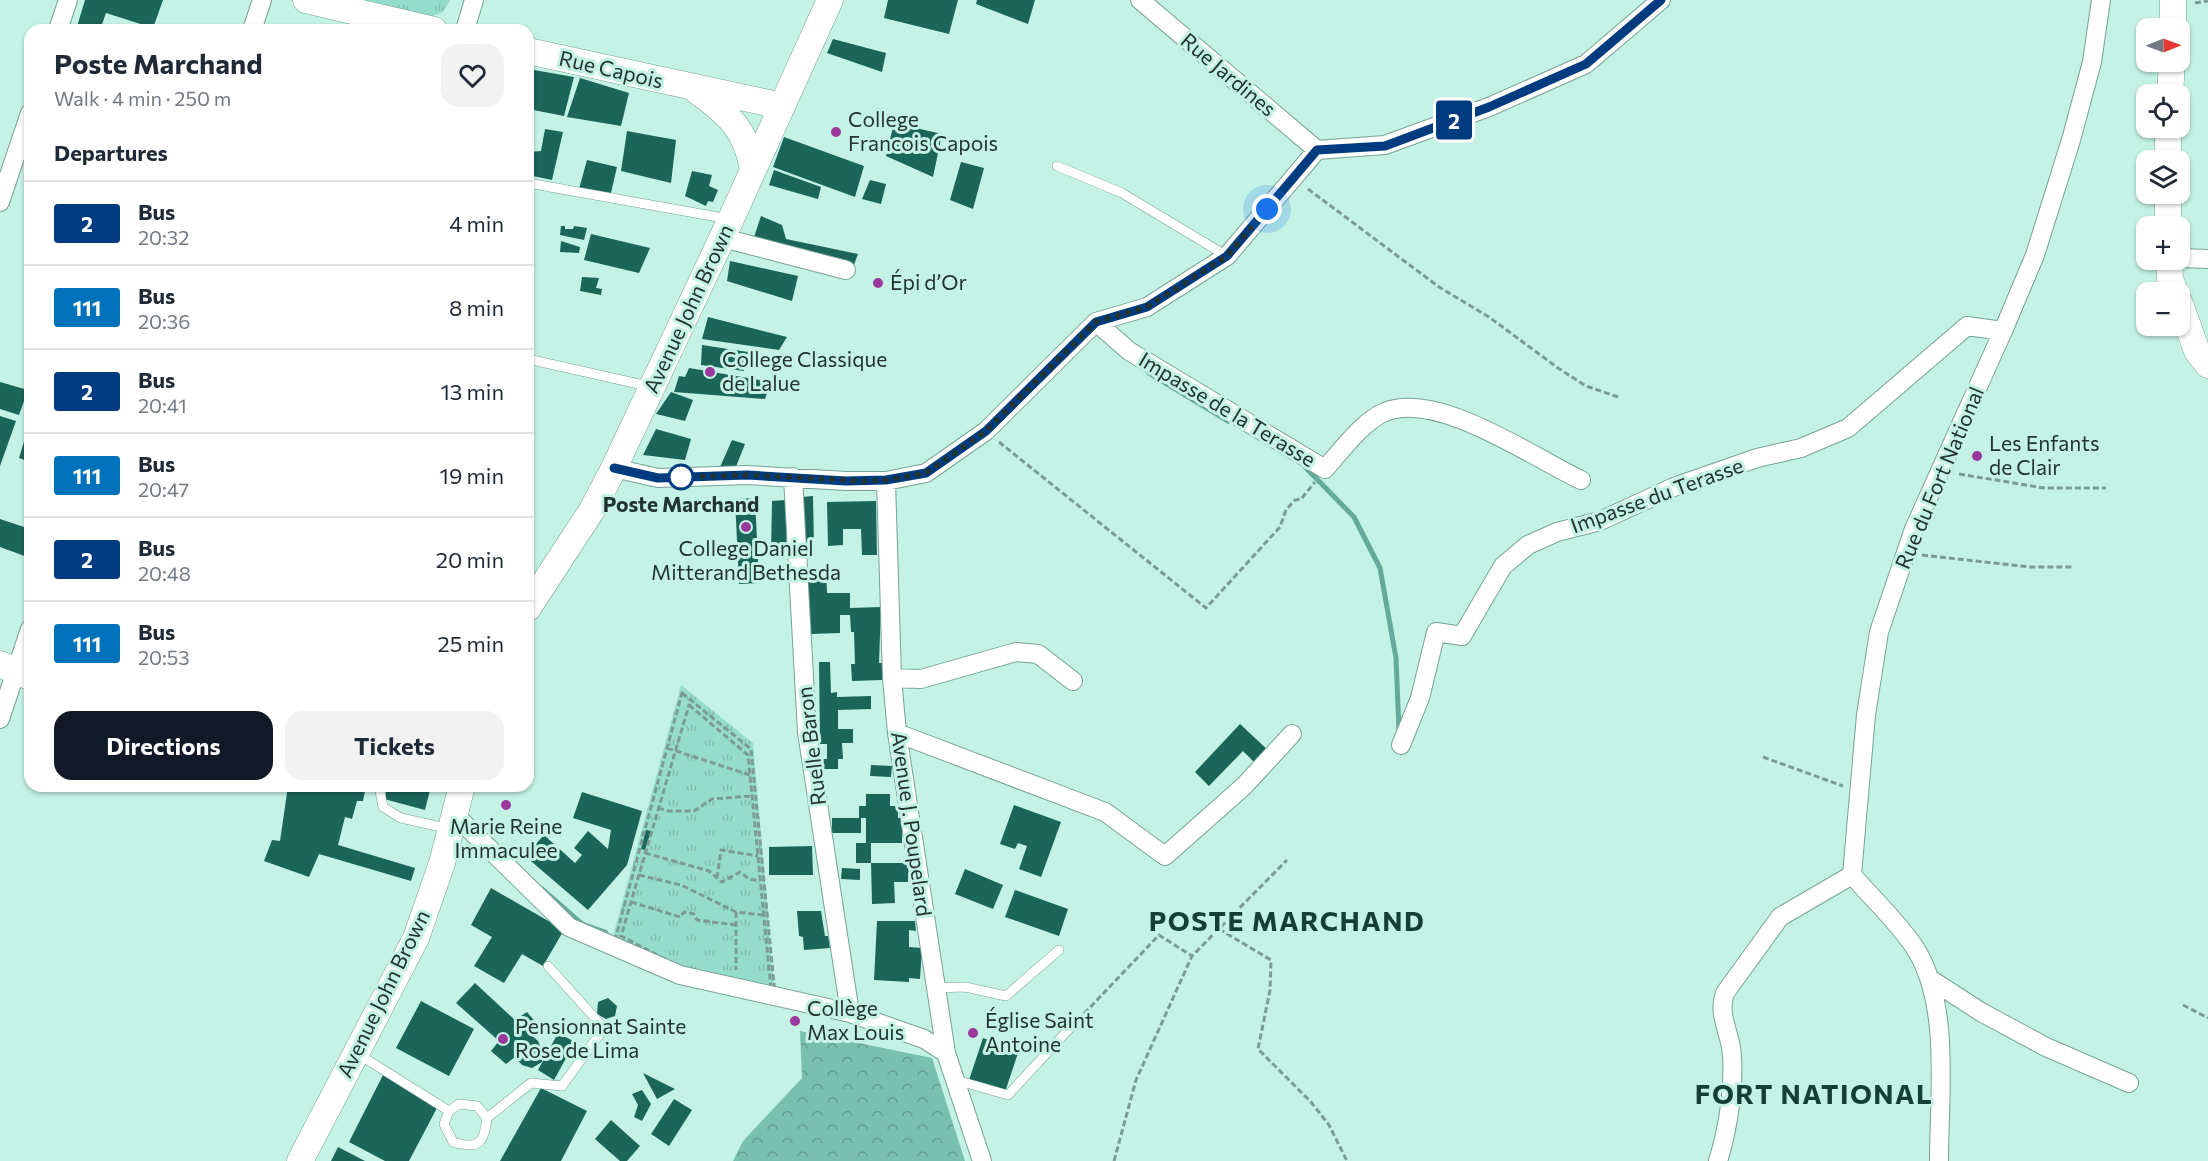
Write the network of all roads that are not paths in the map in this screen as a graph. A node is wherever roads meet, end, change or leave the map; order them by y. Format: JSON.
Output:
{"nodes":[{"id":1,"x":68,"y":0,"type":"edge"},
{"id":2,"x":262,"y":0,"type":"edge"},
{"id":3,"x":306,"y":0,"type":"edge"},
{"id":4,"x":474,"y":0,"type":"edge"},
{"id":5,"x":830,"y":0,"type":"edge"},
{"id":6,"x":1140,"y":0,"type":"edge"},
{"id":7,"x":1661,"y":0,"type":"edge"},
{"id":8,"x":2101,"y":0,"type":"edge"},
{"id":9,"x":2173,"y":0,"type":"edge"},
{"id":10,"x":2173,"y":18,"type":"edge"},
{"id":11,"x":60,"y":24,"type":"edge"},
{"id":12,"x":254,"y":24,"type":"edge"},
{"id":13,"x":378,"y":24,"type":"edge"},
{"id":14,"x":467,"y":24,"type":"edge"},
{"id":15,"x":534,"y":52,"type":"edge"},
{"id":16,"x":693,"y":88,"type":"junction"},
{"id":17,"x":782,"y":106,"type":"junction"},
{"id":18,"x":24,"y":131,"type":"edge"},
{"id":19,"x":1317,"y":150,"type":"junction"},
{"id":20,"x":1057,"y":166,"type":"dead end"},
{"id":21,"x":753,"y":169,"type":"junction"},
{"id":22,"x":534,"y":184,"type":"edge"},
{"id":23,"x":0,"y":202,"type":"edge"},
{"id":24,"x":727,"y":228,"type":"junction"},
{"id":25,"x":1227,"y":256,"type":"junction"},
{"id":26,"x":2190,"y":258,"type":"edge"},
{"id":27,"x":2208,"y":259,"type":"edge"},
{"id":28,"x":846,"y":270,"type":"dead end"},
{"id":29,"x":1096,"y":322,"type":"junction"},
{"id":30,"x":2003,"y":331,"type":"junction"},
{"id":31,"x":2190,"y":332,"type":"edge"},
{"id":32,"x":534,"y":360,"type":"edge"},
{"id":33,"x":2208,"y":365,"type":"edge"},
{"id":34,"x":652,"y":387,"type":"junction"},
{"id":35,"x":614,"y":468,"type":"junction"},
{"id":36,"x":793,"y":477,"type":"junction"},
{"id":37,"x":886,"y":480,"type":"junction"},
{"id":38,"x":1581,"y":480,"type":"dead end"},
{"id":39,"x":534,"y":600,"type":"edge"},
{"id":40,"x":24,"y":645,"type":"edge"},
{"id":41,"x":15,"y":670,"type":"edge"},
{"id":42,"x":892,"y":678,"type":"junction"},
{"id":43,"x":1073,"y":681,"type":"dead end"},
{"id":44,"x":0,"y":719,"type":"edge"},
{"id":45,"x":897,"y":733,"type":"junction"},
{"id":46,"x":1292,"y":734,"type":"dead end"},
{"id":47,"x":1401,"y":746,"type":"dead end"},
{"id":48,"x":380,"y":792,"type":"edge"},
{"id":49,"x":460,"y":792,"type":"edge"},
{"id":50,"x":453,"y":822,"type":"junction"},
{"id":51,"x":1852,"y":874,"type":"junction"},
{"id":52,"x":1059,"y":950,"type":"dead end"},
{"id":53,"x":548,"y":966,"type":"dead end"},
{"id":54,"x":1930,"y":979,"type":"junction"},
{"id":55,"x":934,"y":988,"type":"junction"},
{"id":56,"x":850,"y":1013,"type":"junction"},
{"id":57,"x":1070,"y":1028,"type":"road end"},
{"id":58,"x":356,"y":1053,"type":"junction"},
{"id":59,"x":946,"y":1053,"type":"junction"},
{"id":60,"x":956,"y":1080,"type":"junction"},
{"id":61,"x":2130,"y":1083,"type":"dead end"},
{"id":62,"x":449,"y":1111,"type":"junction"},
{"id":63,"x":487,"y":1118,"type":"junction"},
{"id":64,"x":300,"y":1161,"type":"edge"},
{"id":65,"x":982,"y":1161,"type":"edge"},
{"id":66,"x":1718,"y":1161,"type":"edge"},
{"id":67,"x":1939,"y":1161,"type":"edge"}],
"edges":[{"from":1,"to":11,"type":"street"},
{"from":2,"to":12,"type":"street"},
{"from":3,"to":13,"type":"main road"},
{"from":4,"to":14,"type":"street"},
{"from":5,"to":17,"type":"main road","name":"Avenue John Brown"},
{"from":6,"to":19,"type":"street","name":"Rue Jardines"},
{"from":7,"to":19,"type":"street"},
{"from":8,"to":30,"type":"street","name":"Rue du Fort National"},
{"from":9,"to":10,"type":"main road"},
{"from":15,"to":16,"type":"main road","name":"Rue Capois"},
{"from":16,"to":17,"type":"main road","name":"Rue Capois"},
{"from":16,"to":21,"type":"main road","name":"Rue Capois"},
{"from":17,"to":21,"type":"main road","name":"Avenue John Brown"},
{"from":18,"to":23,"type":"street"},
{"from":19,"to":25,"type":"street"},
{"from":20,"to":25,"type":"lane"},
{"from":21,"to":24,"type":"main road","name":"Avenue John Brown"},
{"from":22,"to":24,"type":"lane"},
{"from":24,"to":28,"type":"street"},
{"from":24,"to":34,"type":"main road","name":"Avenue John Brown"},
{"from":25,"to":29,"type":"street"},
{"from":26,"to":27,"type":"street"},
{"from":29,"to":37,"type":"street"},
{"from":29,"to":38,"type":"street","name":"Impasse de la Terasse"},
{"from":30,"to":47,"type":"street","name":"Impasse du Terasse"},
{"from":30,"to":51,"type":"street","name":"Rue du Fort National"},
{"from":31,"to":33,"type":"main road"},
{"from":32,"to":34,"type":"lane"},
{"from":34,"to":35,"type":"main road","name":"Avenue John Brown"},
{"from":35,"to":36,"type":"street"},
{"from":35,"to":39,"type":"main road","name":"Avenue John Brown"},
{"from":36,"to":37,"type":"street"},
{"from":36,"to":56,"type":"street","name":"Ruelle Baron"},
{"from":37,"to":42,"type":"street","name":"Avenue J. Poupelard"},
{"from":40,"to":41,"type":"street"},
{"from":41,"to":44,"type":"street"},
{"from":42,"to":43,"type":"street"},
{"from":42,"to":45,"type":"street","name":"Avenue J. Poupelard"},
{"from":45,"to":46,"type":"street"},
{"from":45,"to":55,"type":"street","name":"Avenue J. Poupelard"},
{"from":48,"to":50,"type":"lane"},
{"from":49,"to":50,"type":"main road","name":"Avenue John Brown"},
{"from":50,"to":56,"type":"street"},
{"from":50,"to":58,"type":"main road","name":"Avenue John Brown"},
{"from":51,"to":54,"type":"street"},
{"from":51,"to":66,"type":"street"},
{"from":52,"to":55,"type":"lane"},
{"from":53,"to":63,"type":"lane"},
{"from":54,"to":61,"type":"street"},
{"from":54,"to":67,"type":"street"},
{"from":55,"to":59,"type":"street","name":"Avenue J. Poupelard"},
{"from":56,"to":59,"type":"street"},
{"from":57,"to":60,"type":"lane"},
{"from":58,"to":62,"type":"lane"},
{"from":58,"to":64,"type":"main road","name":"Avenue John Brown"},
{"from":59,"to":60,"type":"street","name":"Avenue J. Poupelard"},
{"from":60,"to":65,"type":"street","name":"Avenue J. Poupelard"},
{"from":62,"to":63,"type":"lane"},
{"from":62,"to":63,"type":"lane"}]}
